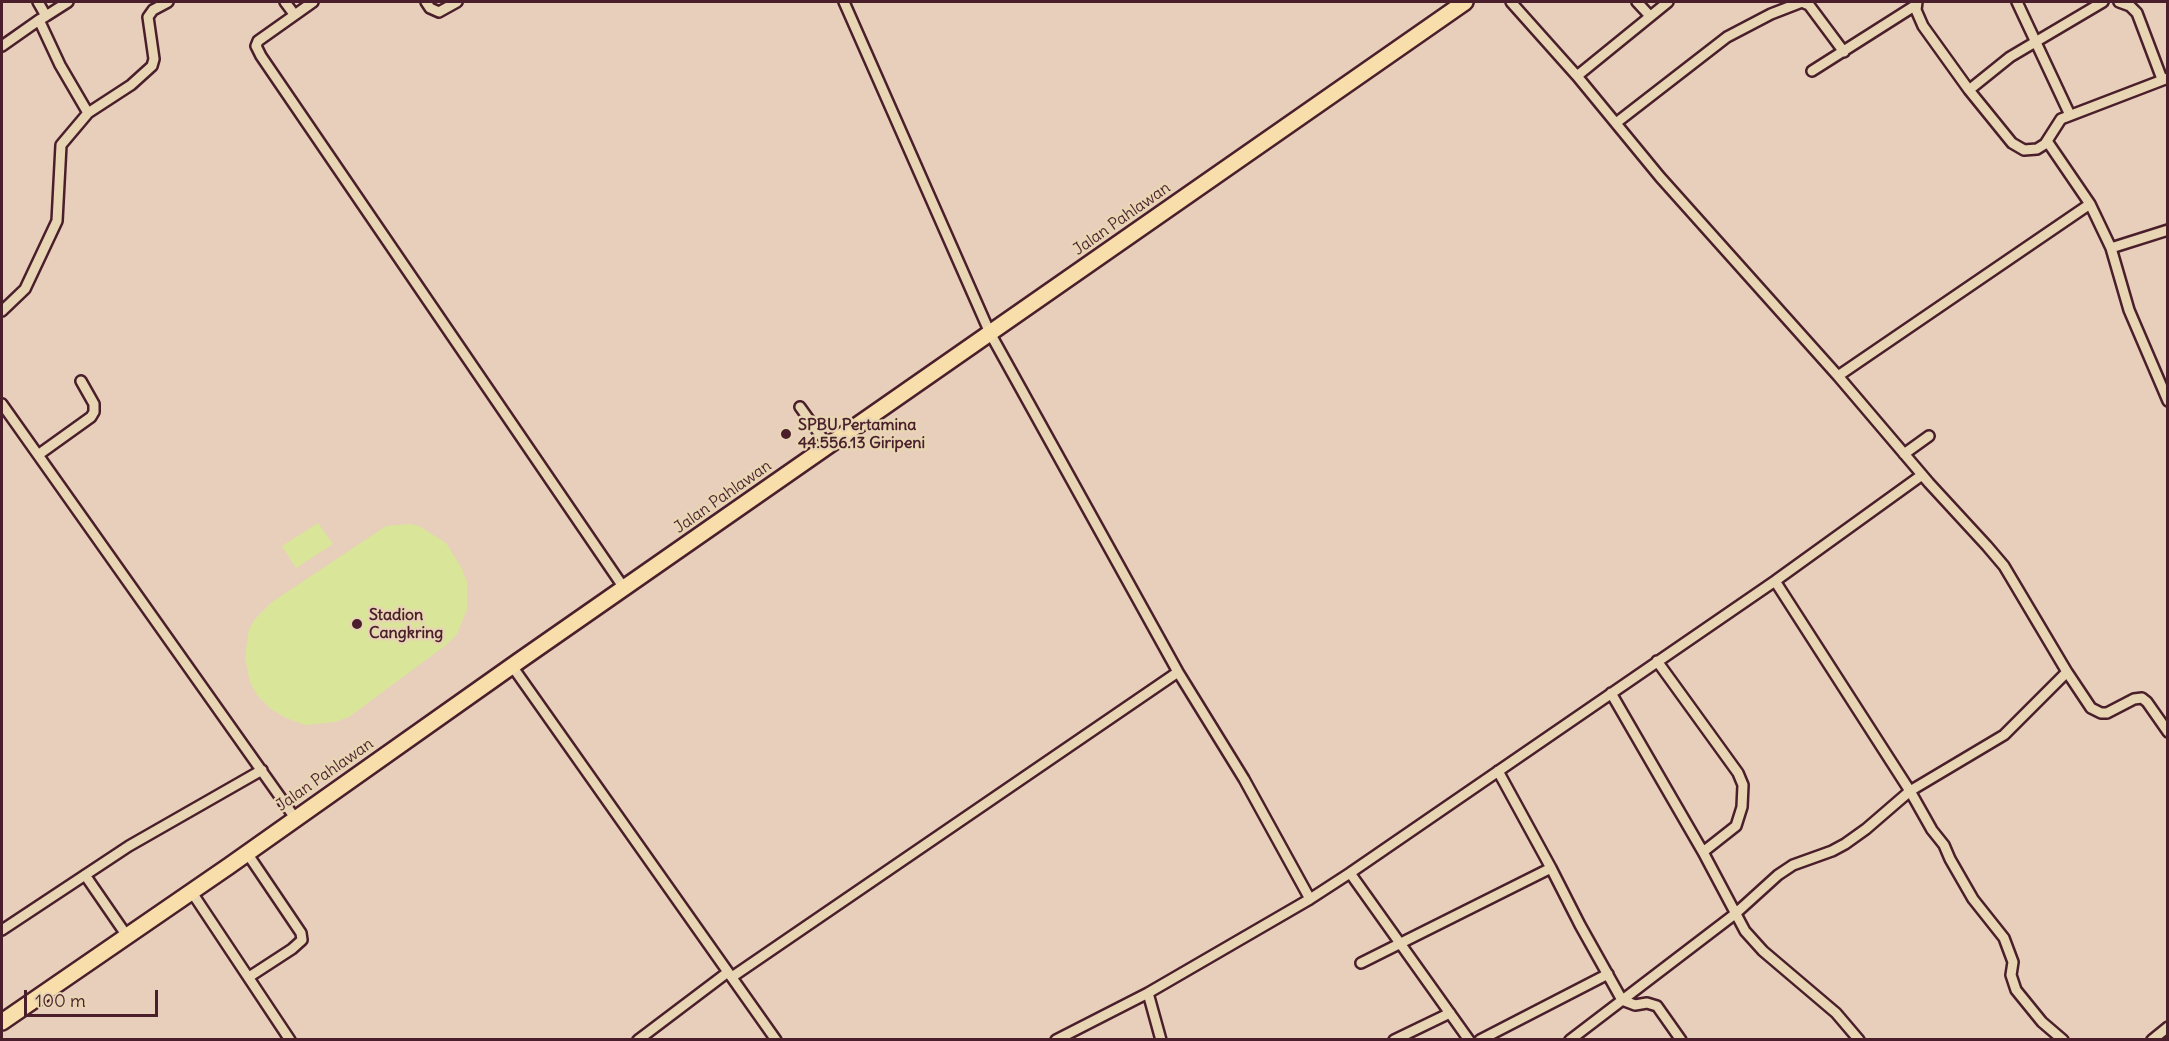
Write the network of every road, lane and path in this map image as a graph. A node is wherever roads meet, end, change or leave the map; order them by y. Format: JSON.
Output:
{"nodes":[{"id":1,"x":38,"y":2,"type":"edge"},
{"id":2,"x":68,"y":2,"type":"edge"},
{"id":3,"x":168,"y":2,"type":"edge"},
{"id":4,"x":285,"y":2,"type":"edge"},
{"id":5,"x":313,"y":2,"type":"edge"},
{"id":6,"x":426,"y":2,"type":"edge"},
{"id":7,"x":457,"y":2,"type":"edge"},
{"id":8,"x":844,"y":2,"type":"edge"},
{"id":9,"x":1466,"y":2,"type":"edge"},
{"id":10,"x":1511,"y":2,"type":"edge"},
{"id":11,"x":1637,"y":2,"type":"edge"},
{"id":12,"x":1668,"y":2,"type":"edge"},
{"id":13,"x":2017,"y":2,"type":"edge"},
{"id":14,"x":2103,"y":2,"type":"edge"},
{"id":15,"x":2119,"y":2,"type":"edge"},
{"id":16,"x":1917,"y":3,"type":"edge"},
{"id":17,"x":294,"y":14,"type":"junction"},
{"id":18,"x":1650,"y":16,"type":"junction"},
{"id":19,"x":43,"y":18,"type":"junction"},
{"id":20,"x":2036,"y":41,"type":"junction"},
{"id":21,"x":2,"y":46,"type":"edge"},
{"id":22,"x":1844,"y":52,"type":"junction"},
{"id":23,"x":1812,"y":71,"type":"dead end"},
{"id":24,"x":1577,"y":76,"type":"junction"},
{"id":25,"x":2165,"y":78,"type":"edge"},
{"id":26,"x":1969,"y":90,"type":"junction"},
{"id":27,"x":88,"y":112,"type":"junction"},
{"id":28,"x":2070,"y":115,"type":"junction"},
{"id":29,"x":1616,"y":123,"type":"junction"},
{"id":30,"x":2048,"y":141,"type":"junction"},
{"id":31,"x":2090,"y":204,"type":"junction"},
{"id":32,"x":2168,"y":230,"type":"edge"},
{"id":33,"x":2111,"y":248,"type":"junction"},
{"id":34,"x":2,"y":311,"type":"edge"},
{"id":35,"x":990,"y":333,"type":"junction"},
{"id":36,"x":1838,"y":376,"type":"junction"},
{"id":37,"x":81,"y":381,"type":"dead end"},
{"id":38,"x":2168,"y":401,"type":"edge"},
{"id":39,"x":2,"y":404,"type":"edge"},
{"id":40,"x":800,"y":407,"type":"dead end"},
{"id":41,"x":1929,"y":436,"type":"dead end"},
{"id":42,"x":828,"y":446,"type":"junction"},
{"id":43,"x":1904,"y":454,"type":"junction"},
{"id":44,"x":38,"y":455,"type":"junction"},
{"id":45,"x":1922,"y":475,"type":"junction"},
{"id":46,"x":1774,"y":581,"type":"junction"},
{"id":47,"x":624,"y":588,"type":"junction"},
{"id":48,"x":1657,"y":661,"type":"junction"},
{"id":49,"x":512,"y":666,"type":"junction"},
{"id":50,"x":1178,"y":672,"type":"junction"},
{"id":51,"x":2067,"y":672,"type":"junction"},
{"id":52,"x":1611,"y":693,"type":"junction"},
{"id":53,"x":2168,"y":732,"type":"edge"},
{"id":54,"x":262,"y":770,"type":"junction"},
{"id":55,"x":1498,"y":771,"type":"junction"},
{"id":56,"x":1910,"y":791,"type":"junction"},
{"id":57,"x":295,"y":818,"type":"junction"},
{"id":58,"x":1703,"y":852,"type":"junction"},
{"id":59,"x":247,"y":853,"type":"junction"},
{"id":60,"x":1551,"y":868,"type":"junction"},
{"id":61,"x":1350,"y":873,"type":"junction"},
{"id":62,"x":85,"y":874,"type":"junction"},
{"id":63,"x":191,"y":891,"type":"junction"},
{"id":64,"x":1310,"y":899,"type":"junction"},
{"id":65,"x":1735,"y":914,"type":"junction"},
{"id":66,"x":2,"y":930,"type":"edge"},
{"id":67,"x":127,"y":936,"type":"junction"},
{"id":68,"x":1399,"y":943,"type":"junction"},
{"id":69,"x":1361,"y":963,"type":"dead end"},
{"id":70,"x":730,"y":974,"type":"junction"},
{"id":71,"x":1608,"y":974,"type":"junction"},
{"id":72,"x":249,"y":977,"type":"junction"},
{"id":73,"x":1148,"y":993,"type":"junction"},
{"id":74,"x":1622,"y":1000,"type":"junction"},
{"id":75,"x":1450,"y":1013,"type":"junction"},
{"id":76,"x":2,"y":1022,"type":"edge"},
{"id":77,"x":2168,"y":1027,"type":"edge"},
{"id":78,"x":290,"y":1040,"type":"edge"},
{"id":79,"x":638,"y":1040,"type":"edge"},
{"id":80,"x":776,"y":1040,"type":"edge"},
{"id":81,"x":1056,"y":1040,"type":"edge"},
{"id":82,"x":1161,"y":1040,"type":"edge"},
{"id":83,"x":1394,"y":1040,"type":"edge"},
{"id":84,"x":1469,"y":1040,"type":"edge"},
{"id":85,"x":1480,"y":1040,"type":"edge"},
{"id":86,"x":1570,"y":1040,"type":"edge"},
{"id":87,"x":1681,"y":1040,"type":"edge"},
{"id":88,"x":1859,"y":1040,"type":"edge"},
{"id":89,"x":2063,"y":1040,"type":"edge"},
{"id":90,"x":2152,"y":1040,"type":"edge"}],
"edges":[{"from":1,"to":19,"type":"street"},
{"from":2,"to":19,"type":"street"},
{"from":3,"to":27,"type":"street"},
{"from":4,"to":17,"type":"street"},
{"from":5,"to":17,"type":"street"},
{"from":6,"to":7,"type":"street"},
{"from":8,"to":35,"type":"street"},
{"from":9,"to":35,"type":"main road","name":"Jalan Pahlawan"},
{"from":10,"to":24,"type":"street"},
{"from":11,"to":18,"type":"street"},
{"from":12,"to":18,"type":"street"},
{"from":13,"to":20,"type":"street"},
{"from":14,"to":20,"type":"street"},
{"from":15,"to":25,"type":"street"},
{"from":16,"to":22,"type":"street"},
{"from":16,"to":26,"type":"street"},
{"from":17,"to":47,"type":"street"},
{"from":18,"to":24,"type":"street"},
{"from":19,"to":21,"type":"street"},
{"from":19,"to":27,"type":"street"},
{"from":20,"to":26,"type":"street"},
{"from":20,"to":28,"type":"street"},
{"from":22,"to":23,"type":"street"},
{"from":22,"to":29,"type":"street"},
{"from":24,"to":29,"type":"street"},
{"from":25,"to":28,"type":"street"},
{"from":26,"to":30,"type":"street"},
{"from":27,"to":34,"type":"street"},
{"from":28,"to":30,"type":"street"},
{"from":29,"to":36,"type":"street"},
{"from":30,"to":31,"type":"street"},
{"from":31,"to":33,"type":"street"},
{"from":31,"to":36,"type":"street"},
{"from":32,"to":33,"type":"street"},
{"from":33,"to":38,"type":"street"},
{"from":35,"to":42,"type":"main road","name":"Jalan Pahlawan"},
{"from":35,"to":50,"type":"street"},
{"from":36,"to":43,"type":"street"},
{"from":37,"to":44,"type":"street"},
{"from":39,"to":44,"type":"street"},
{"from":40,"to":42,"type":"street"},
{"from":41,"to":43,"type":"street"},
{"from":42,"to":47,"type":"main road","name":"Jalan Pahlawan"},
{"from":43,"to":45,"type":"street"},
{"from":44,"to":54,"type":"street"},
{"from":45,"to":46,"type":"street"},
{"from":45,"to":51,"type":"street"},
{"from":46,"to":48,"type":"street"},
{"from":46,"to":56,"type":"street"},
{"from":47,"to":49,"type":"main road","name":"Jalan Pahlawan"},
{"from":48,"to":52,"type":"street"},
{"from":48,"to":58,"type":"street"},
{"from":49,"to":57,"type":"main road","name":"Jalan Pahlawan"},
{"from":49,"to":70,"type":"street"},
{"from":50,"to":64,"type":"street"},
{"from":50,"to":70,"type":"street"},
{"from":51,"to":53,"type":"street"},
{"from":51,"to":56,"type":"street"},
{"from":52,"to":55,"type":"street"},
{"from":52,"to":58,"type":"street"},
{"from":54,"to":57,"type":"street"},
{"from":54,"to":62,"type":"street"},
{"from":55,"to":60,"type":"street"},
{"from":55,"to":61,"type":"street"},
{"from":56,"to":65,"type":"street"},
{"from":56,"to":89,"type":"street"},
{"from":57,"to":59,"type":"main road","name":"Jalan Pahlawan"},
{"from":58,"to":65,"type":"street"},
{"from":59,"to":63,"type":"main road","name":"Jalan Pahlawan"},
{"from":59,"to":72,"type":"street"},
{"from":60,"to":68,"type":"street"},
{"from":60,"to":71,"type":"street"},
{"from":61,"to":64,"type":"street"},
{"from":61,"to":68,"type":"street"},
{"from":62,"to":66,"type":"street"},
{"from":62,"to":67,"type":"street"},
{"from":63,"to":67,"type":"main road","name":"Jalan Pahlawan"},
{"from":63,"to":72,"type":"street"},
{"from":64,"to":73,"type":"street"},
{"from":65,"to":74,"type":"street"},
{"from":65,"to":88,"type":"street"},
{"from":67,"to":76,"type":"main road","name":"Jalan Pahlawan"},
{"from":68,"to":69,"type":"street"},
{"from":68,"to":75,"type":"street"},
{"from":70,"to":79,"type":"street"},
{"from":70,"to":80,"type":"street"},
{"from":71,"to":74,"type":"street"},
{"from":71,"to":85,"type":"street"},
{"from":72,"to":78,"type":"street"},
{"from":73,"to":81,"type":"street"},
{"from":73,"to":82,"type":"street"},
{"from":74,"to":86,"type":"street"},
{"from":74,"to":87,"type":"street"},
{"from":75,"to":83,"type":"street"},
{"from":75,"to":84,"type":"street"},
{"from":77,"to":90,"type":"street"}]}
